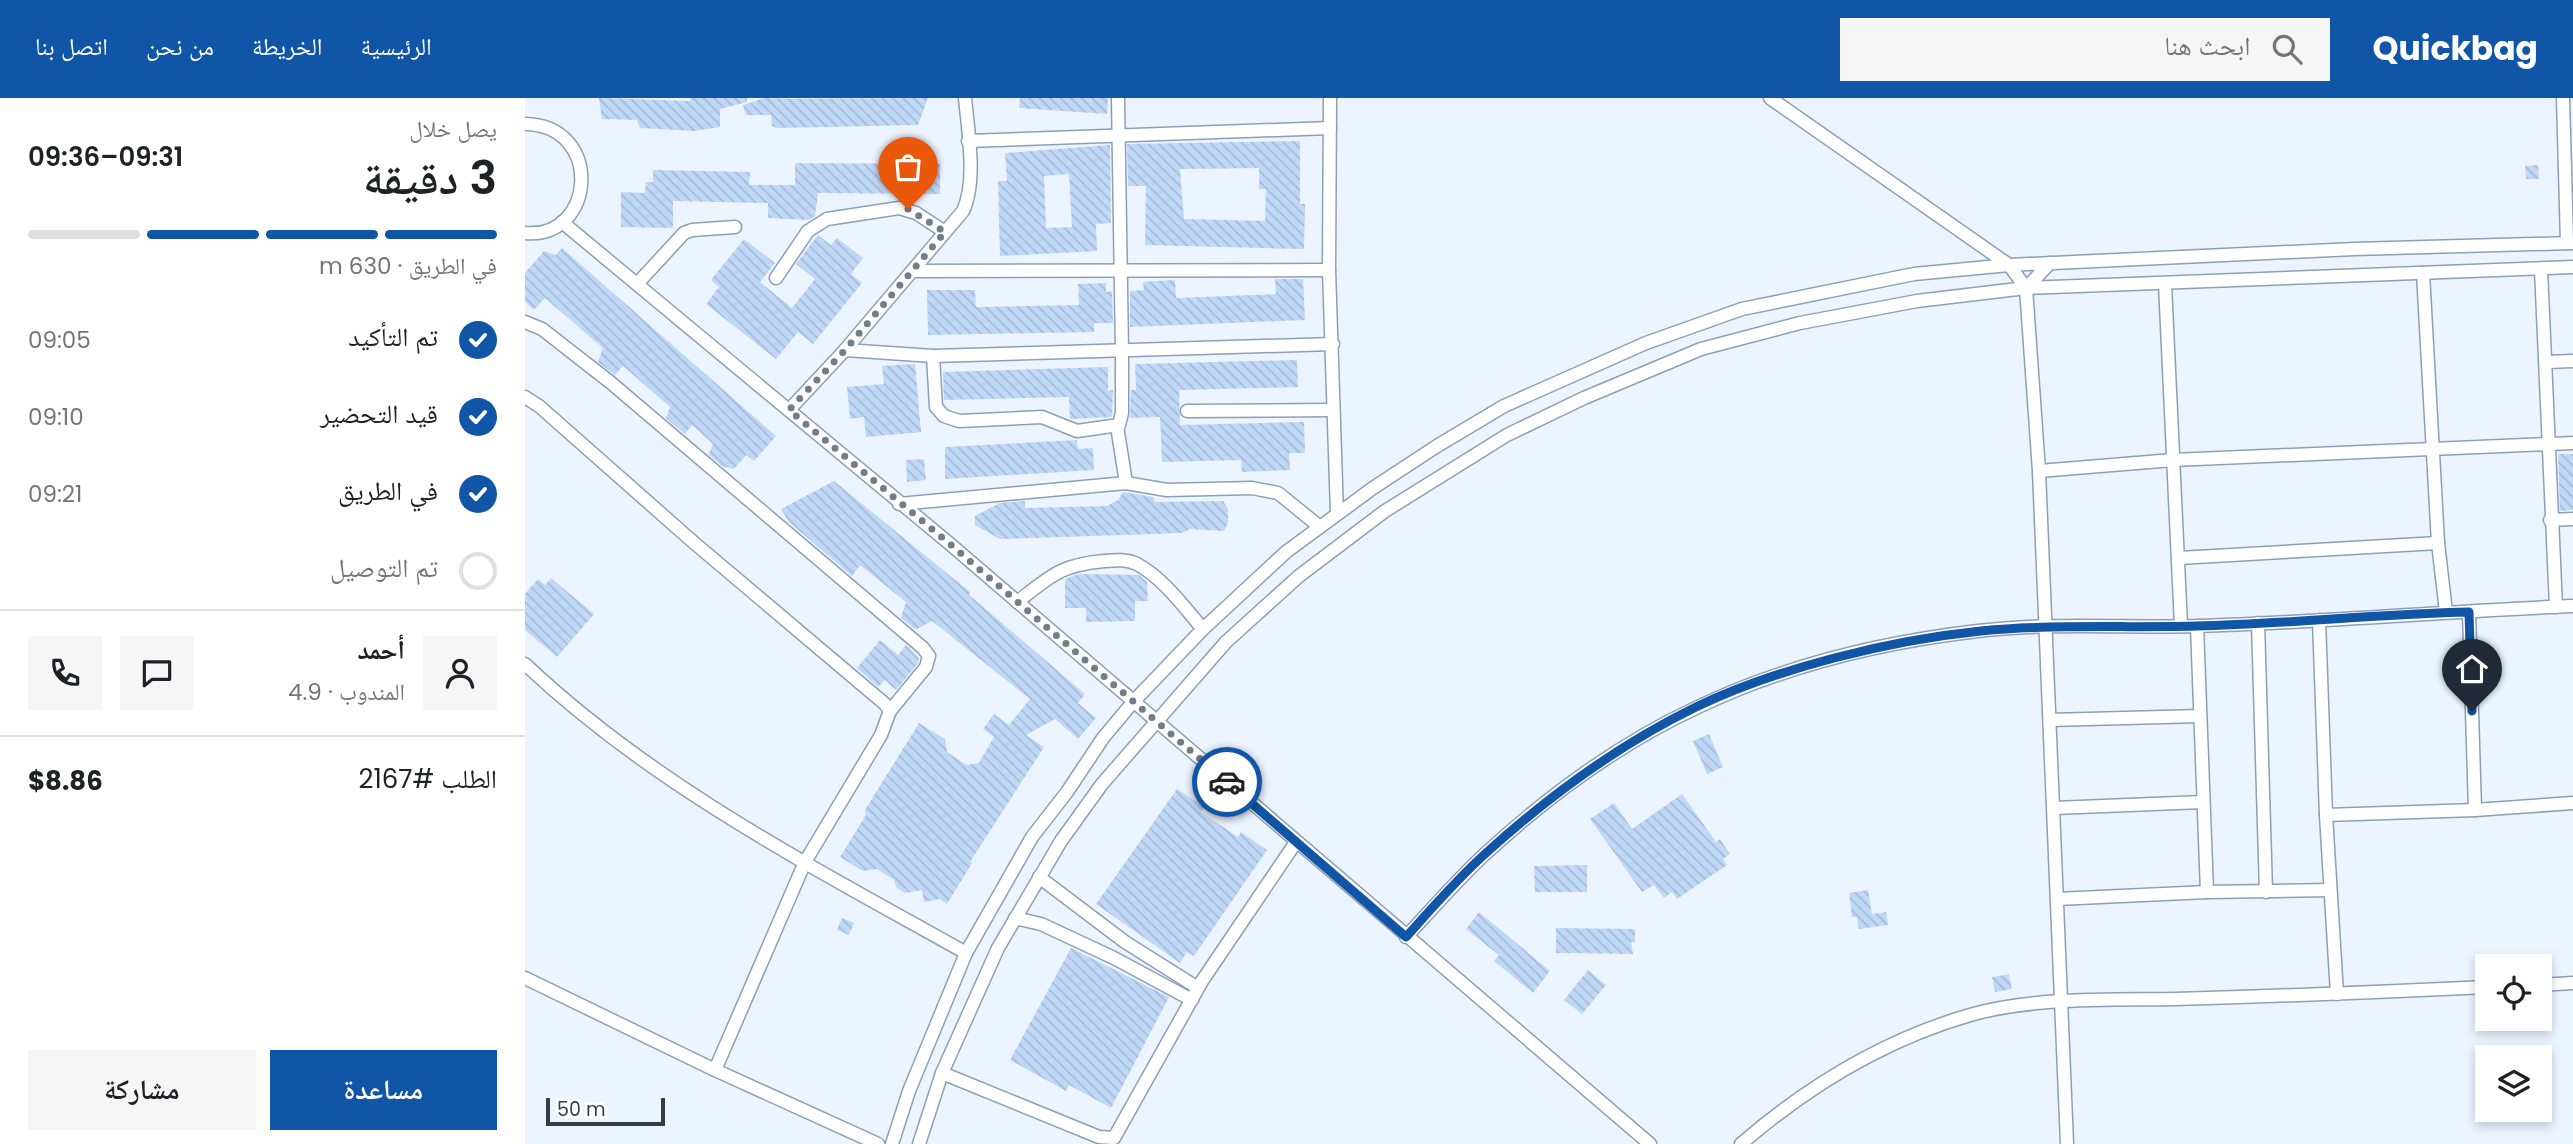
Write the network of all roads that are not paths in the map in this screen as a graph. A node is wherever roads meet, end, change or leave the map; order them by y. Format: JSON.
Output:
{"nodes":[{"id":1,"x":965,"y":98,"type":"edge"},
{"id":2,"x":1118,"y":98,"type":"edge"},
{"id":3,"x":1330,"y":98,"type":"edge"},
{"id":4,"x":1770,"y":98,"type":"edge"},
{"id":5,"x":2563,"y":98,"type":"edge"},
{"id":6,"x":525,"y":124,"type":"edge"},
{"id":7,"x":1331,"y":128,"type":"junction"},
{"id":8,"x":1118,"y":134,"type":"junction"},
{"id":9,"x":968,"y":141,"type":"junction"},
{"id":10,"x":562,"y":222,"type":"junction"},
{"id":11,"x":735,"y":227,"type":"dead end"},
{"id":12,"x":945,"y":232,"type":"junction"},
{"id":13,"x":525,"y":233,"type":"edge"},
{"id":14,"x":2570,"y":243,"type":"edge"},
{"id":15,"x":2050,"y":264,"type":"junction"},
{"id":16,"x":2009,"y":265,"type":"junction"},
{"id":17,"x":2573,"y":267,"type":"edge"},
{"id":18,"x":2541,"y":269,"type":"junction"},
{"id":19,"x":1329,"y":270,"type":"junction"},
{"id":20,"x":912,"y":271,"type":"junction"},
{"id":21,"x":1121,"y":272,"type":"junction"},
{"id":22,"x":2423,"y":273,"type":"junction"},
{"id":23,"x":776,"y":278,"type":"dead end"},
{"id":24,"x":637,"y":284,"type":"junction"},
{"id":25,"x":2165,"y":284,"type":"junction"},
{"id":26,"x":2026,"y":288,"type":"junction"},
{"id":27,"x":525,"y":321,"type":"edge"},
{"id":28,"x":1333,"y":344,"type":"junction"},
{"id":29,"x":845,"y":350,"type":"junction"},
{"id":30,"x":1122,"y":352,"type":"junction"},
{"id":31,"x":933,"y":356,"type":"junction"},
{"id":32,"x":2573,"y":361,"type":"edge"},
{"id":33,"x":2546,"y":362,"type":"junction"},
{"id":34,"x":525,"y":397,"type":"edge"},
{"id":35,"x":789,"y":410,"type":"junction"},
{"id":36,"x":1333,"y":410,"type":"junction"},
{"id":37,"x":1187,"y":411,"type":"dead end"},
{"id":38,"x":1117,"y":426,"type":"junction"},
{"id":39,"x":2573,"y":443,"type":"edge"},
{"id":40,"x":2549,"y":444,"type":"junction"},
{"id":41,"x":2433,"y":448,"type":"junction"},
{"id":42,"x":2173,"y":460,"type":"junction"},
{"id":43,"x":2039,"y":471,"type":"junction"},
{"id":44,"x":1126,"y":483,"type":"junction"},
{"id":45,"x":899,"y":504,"type":"junction"},
{"id":46,"x":1337,"y":514,"type":"junction"},
{"id":47,"x":2573,"y":519,"type":"edge"},
{"id":48,"x":2550,"y":520,"type":"junction"},
{"id":49,"x":1320,"y":527,"type":"junction"},
{"id":50,"x":2438,"y":543,"type":"junction"},
{"id":51,"x":2179,"y":558,"type":"junction"},
{"id":52,"x":1017,"y":603,"type":"junction"},
{"id":53,"x":2573,"y":606,"type":"edge"},
{"id":54,"x":2556,"y":607,"type":"junction"},
{"id":55,"x":2445,"y":612,"type":"junction"},
{"id":56,"x":2469,"y":612,"type":"junction"},
{"id":57,"x":2319,"y":620,"type":"junction"},
{"id":58,"x":2258,"y":623,"type":"junction"},
{"id":59,"x":2181,"y":626,"type":"junction"},
{"id":60,"x":2197,"y":626,"type":"junction"},
{"id":61,"x":2044,"y":628,"type":"junction"},
{"id":62,"x":1203,"y":629,"type":"junction"},
{"id":63,"x":525,"y":664,"type":"edge"},
{"id":64,"x":1133,"y":702,"type":"junction"},
{"id":65,"x":890,"y":710,"type":"junction"},
{"id":66,"x":2200,"y":716,"type":"junction"},
{"id":67,"x":1157,"y":720,"type":"junction"},
{"id":68,"x":2050,"y":720,"type":"junction"},
{"id":69,"x":2203,"y":802,"type":"junction"},
{"id":70,"x":2573,"y":803,"type":"edge"},
{"id":71,"x":2054,"y":808,"type":"junction"},
{"id":72,"x":2475,"y":810,"type":"junction"},
{"id":73,"x":2326,"y":815,"type":"junction"},
{"id":74,"x":1296,"y":842,"type":"junction"},
{"id":75,"x":805,"y":862,"type":"junction"},
{"id":76,"x":1039,"y":877,"type":"junction"},
{"id":77,"x":2330,"y":890,"type":"junction"},
{"id":78,"x":2266,"y":891,"type":"junction"},
{"id":79,"x":2207,"y":892,"type":"junction"},
{"id":80,"x":2057,"y":899,"type":"junction"},
{"id":81,"x":1015,"y":918,"type":"junction"},
{"id":82,"x":1406,"y":937,"type":"junction"},
{"id":83,"x":1125,"y":942,"type":"junction"},
{"id":84,"x":967,"y":953,"type":"junction"},
{"id":85,"x":1114,"y":958,"type":"junction"},
{"id":86,"x":525,"y":978,"type":"edge"},
{"id":87,"x":2573,"y":983,"type":"edge"},
{"id":88,"x":2552,"y":984,"type":"edge"},
{"id":89,"x":2475,"y":988,"type":"edge"},
{"id":90,"x":1195,"y":994,"type":"junction"},
{"id":91,"x":2337,"y":994,"type":"junction"},
{"id":92,"x":2060,"y":1002,"type":"junction"},
{"id":93,"x":715,"y":1070,"type":"junction"},
{"id":94,"x":943,"y":1073,"type":"junction"},
{"id":95,"x":878,"y":1144,"type":"edge"},
{"id":96,"x":892,"y":1144,"type":"edge"},
{"id":97,"x":919,"y":1144,"type":"edge"},
{"id":98,"x":1650,"y":1144,"type":"edge"},
{"id":99,"x":1741,"y":1144,"type":"edge"},
{"id":100,"x":2067,"y":1144,"type":"edge"}],
"edges":[{"from":1,"to":9,"type":"street"},
{"from":2,"to":8,"type":"street"},
{"from":3,"to":7,"type":"street"},
{"from":4,"to":16,"type":"street"},
{"from":5,"to":14,"type":"street"},
{"from":6,"to":10,"type":"street"},
{"from":7,"to":8,"type":"street"},
{"from":7,"to":19,"type":"street"},
{"from":8,"to":9,"type":"street"},
{"from":8,"to":21,"type":"street"},
{"from":9,"to":12,"type":"street"},
{"from":10,"to":13,"type":"street"},
{"from":10,"to":24,"type":"street"},
{"from":11,"to":24,"type":"street"},
{"from":12,"to":20,"type":"street"},
{"from":12,"to":23,"type":"street"},
{"from":14,"to":15,"type":"street"},
{"from":15,"to":16,"type":"street"},
{"from":15,"to":26,"type":"street"},
{"from":16,"to":26,"type":"street"},
{"from":16,"to":46,"type":"street"},
{"from":17,"to":18,"type":"street"},
{"from":18,"to":22,"type":"street"},
{"from":18,"to":33,"type":"street"},
{"from":19,"to":21,"type":"street"},
{"from":19,"to":28,"type":"street"},
{"from":20,"to":21,"type":"street"},
{"from":20,"to":29,"type":"street"},
{"from":21,"to":30,"type":"street"},
{"from":22,"to":25,"type":"street"},
{"from":22,"to":41,"type":"street"},
{"from":24,"to":35,"type":"street"},
{"from":25,"to":26,"type":"street"},
{"from":25,"to":42,"type":"street"},
{"from":26,"to":43,"type":"street"},
{"from":26,"to":67,"type":"street"},
{"from":27,"to":65,"type":"street"},
{"from":28,"to":30,"type":"street"},
{"from":28,"to":36,"type":"street"},
{"from":29,"to":31,"type":"street"},
{"from":29,"to":35,"type":"street"},
{"from":30,"to":31,"type":"street"},
{"from":30,"to":38,"type":"street"},
{"from":31,"to":38,"type":"street"},
{"from":32,"to":33,"type":"street"},
{"from":33,"to":40,"type":"street"},
{"from":34,"to":65,"type":"street"},
{"from":35,"to":45,"type":"street"},
{"from":36,"to":37,"type":"street"},
{"from":36,"to":46,"type":"street"},
{"from":38,"to":44,"type":"street"},
{"from":39,"to":40,"type":"street"},
{"from":40,"to":41,"type":"street"},
{"from":40,"to":48,"type":"street"},
{"from":41,"to":42,"type":"street"},
{"from":41,"to":50,"type":"street"},
{"from":42,"to":43,"type":"street"},
{"from":42,"to":51,"type":"street"},
{"from":43,"to":61,"type":"street"},
{"from":44,"to":45,"type":"street"},
{"from":44,"to":49,"type":"street"},
{"from":45,"to":52,"type":"street"},
{"from":46,"to":49,"type":"street"},
{"from":47,"to":48,"type":"street"},
{"from":48,"to":54,"type":"street"},
{"from":49,"to":62,"type":"street"},
{"from":50,"to":51,"type":"street"},
{"from":50,"to":55,"type":"street"},
{"from":51,"to":59,"type":"street"},
{"from":52,"to":62,"type":"street"},
{"from":52,"to":64,"type":"street"},
{"from":53,"to":54,"type":"street"},
{"from":54,"to":56,"type":"street"},
{"from":55,"to":56,"type":"street"},
{"from":55,"to":57,"type":"street"},
{"from":56,"to":72,"type":"street"},
{"from":57,"to":58,"type":"street"},
{"from":57,"to":73,"type":"street"},
{"from":58,"to":60,"type":"street"},
{"from":58,"to":78,"type":"street"},
{"from":59,"to":60,"type":"street"},
{"from":59,"to":61,"type":"street"},
{"from":60,"to":66,"type":"street"},
{"from":61,"to":68,"type":"street"},
{"from":61,"to":82,"type":"street"},
{"from":62,"to":64,"type":"street"},
{"from":63,"to":75,"type":"street"},
{"from":64,"to":67,"type":"street"},
{"from":64,"to":84,"type":"street"},
{"from":65,"to":75,"type":"street"},
{"from":66,"to":68,"type":"street"},
{"from":66,"to":69,"type":"street"},
{"from":67,"to":74,"type":"street"},
{"from":67,"to":76,"type":"street"},
{"from":68,"to":71,"type":"street"},
{"from":69,"to":71,"type":"street"},
{"from":69,"to":79,"type":"street"},
{"from":70,"to":72,"type":"street"},
{"from":71,"to":80,"type":"street"},
{"from":72,"to":73,"type":"street"},
{"from":73,"to":77,"type":"street"},
{"from":74,"to":82,"type":"street"},
{"from":74,"to":90,"type":"street"},
{"from":75,"to":84,"type":"street"},
{"from":75,"to":93,"type":"street"},
{"from":76,"to":81,"type":"street"},
{"from":76,"to":83,"type":"street"},
{"from":77,"to":78,"type":"street"},
{"from":77,"to":91,"type":"street"},
{"from":78,"to":79,"type":"street"},
{"from":79,"to":80,"type":"street"},
{"from":80,"to":92,"type":"street"},
{"from":81,"to":85,"type":"street"},
{"from":81,"to":94,"type":"street"},
{"from":82,"to":98,"type":"street"},
{"from":83,"to":85,"type":"street"},
{"from":83,"to":90,"type":"street"},
{"from":84,"to":96,"type":"street"},
{"from":85,"to":90,"type":"street"},
{"from":86,"to":93,"type":"street"},
{"from":87,"to":88,"type":"street"},
{"from":89,"to":91,"type":"street"},
{"from":90,"to":94,"type":"street"},
{"from":91,"to":92,"type":"street"},
{"from":92,"to":99,"type":"street"},
{"from":92,"to":100,"type":"street"},
{"from":93,"to":95,"type":"street"},
{"from":94,"to":97,"type":"street"}]}
